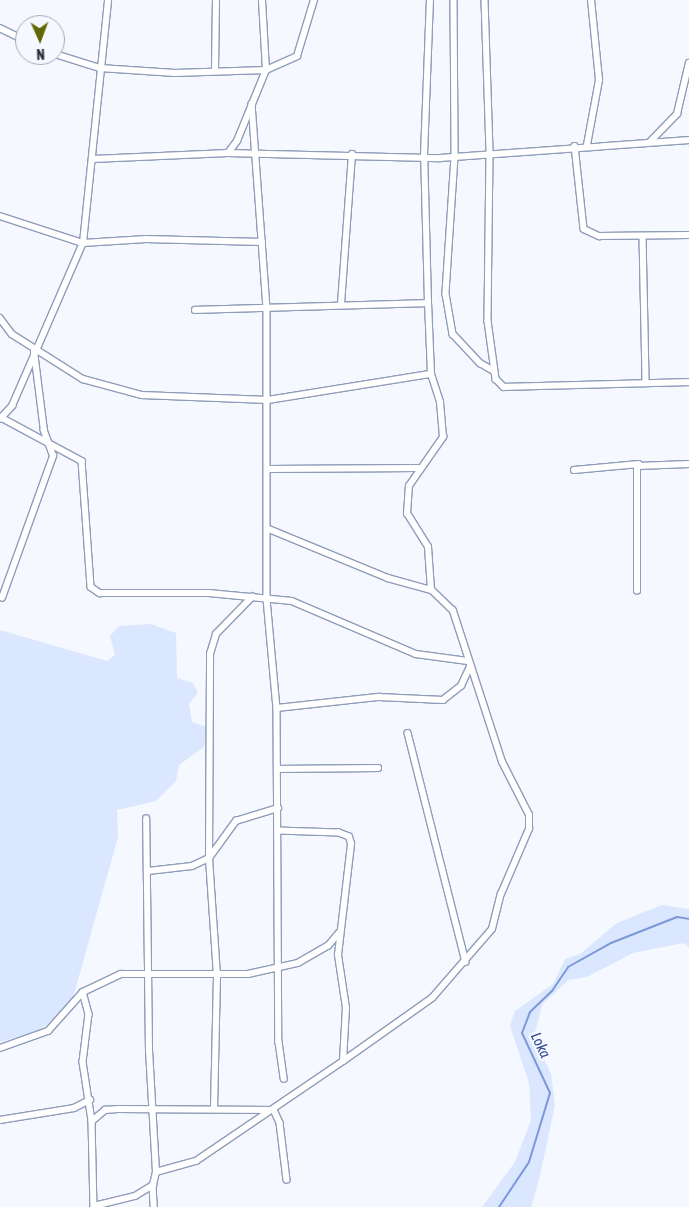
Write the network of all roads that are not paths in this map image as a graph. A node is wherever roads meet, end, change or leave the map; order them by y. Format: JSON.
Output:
{"nodes":[{"id":1,"x":108,"y":0,"type":"edge"},
{"id":2,"x":216,"y":0,"type":"edge"},
{"id":3,"x":262,"y":0,"type":"edge"},
{"id":4,"x":314,"y":0,"type":"edge"},
{"id":5,"x":430,"y":0,"type":"edge"},
{"id":6,"x":454,"y":0,"type":"edge"},
{"id":7,"x":485,"y":0,"type":"edge"},
{"id":8,"x":591,"y":0,"type":"edge"},
{"id":9,"x":0,"y":28,"type":"edge"},
{"id":10,"x":15,"y":35,"type":"edge"},
{"id":11,"x":65,"y":57,"type":"edge"},
{"id":12,"x":689,"y":63,"type":"edge"},
{"id":13,"x":100,"y":68,"type":"junction"},
{"id":14,"x":215,"y":70,"type":"junction"},
{"id":15,"x":266,"y":70,"type":"junction"},
{"id":16,"x":252,"y":104,"type":"junction"},
{"id":17,"x":689,"y":140,"type":"edge"},
{"id":18,"x":650,"y":142,"type":"junction"},
{"id":19,"x":587,"y":145,"type":"junction"},
{"id":20,"x":575,"y":146,"type":"junction"},
{"id":21,"x":228,"y":153,"type":"junction"},
{"id":22,"x":257,"y":154,"type":"junction"},
{"id":23,"x":352,"y":154,"type":"junction"},
{"id":24,"x":490,"y":154,"type":"junction"},
{"id":25,"x":424,"y":155,"type":"junction"},
{"id":26,"x":455,"y":157,"type":"junction"},
{"id":27,"x":93,"y":159,"type":"junction"},
{"id":28,"x":0,"y":216,"type":"edge"},
{"id":29,"x":689,"y":235,"type":"edge"},
{"id":30,"x":643,"y":236,"type":"junction"},
{"id":31,"x":262,"y":242,"type":"junction"},
{"id":32,"x":83,"y":243,"type":"junction"},
{"id":33,"x":428,"y":303,"type":"junction"},
{"id":34,"x":341,"y":304,"type":"junction"},
{"id":35,"x":267,"y":308,"type":"junction"},
{"id":36,"x":195,"y":310,"type":"dead end"},
{"id":37,"x":0,"y":318,"type":"edge"},
{"id":38,"x":34,"y":350,"type":"junction"},
{"id":39,"x":494,"y":371,"type":"junction"},
{"id":40,"x":431,"y":374,"type":"junction"},
{"id":41,"x":689,"y":382,"type":"edge"},
{"id":42,"x":646,"y":383,"type":"junction"},
{"id":43,"x":268,"y":400,"type":"junction"},
{"id":44,"x":1,"y":418,"type":"edge"},
{"id":45,"x":50,"y":445,"type":"junction"},
{"id":46,"x":639,"y":464,"type":"junction"},
{"id":47,"x":689,"y":464,"type":"edge"},
{"id":48,"x":418,"y":468,"type":"junction"},
{"id":49,"x":268,"y":469,"type":"junction"},
{"id":50,"x":574,"y":470,"type":"dead end"},
{"id":51,"x":269,"y":529,"type":"junction"},
{"id":52,"x":431,"y":590,"type":"junction"},
{"id":53,"x":637,"y":591,"type":"dead end"},
{"id":54,"x":252,"y":597,"type":"junction"},
{"id":55,"x":2,"y":598,"type":"dead end"},
{"id":56,"x":267,"y":599,"type":"junction"},
{"id":57,"x":469,"y":664,"type":"junction"},
{"id":58,"x":278,"y":708,"type":"junction"},
{"id":59,"x":408,"y":732,"type":"dead end"},
{"id":60,"x":378,"y":768,"type":"dead end"},
{"id":61,"x":277,"y":769,"type":"junction"},
{"id":62,"x":278,"y":808,"type":"junction"},
{"id":63,"x":146,"y":819,"type":"dead end"},
{"id":64,"x":278,"y":832,"type":"junction"},
{"id":65,"x":209,"y":858,"type":"junction"},
{"id":66,"x":148,"y":871,"type":"junction"},
{"id":67,"x":339,"y":933,"type":"junction"},
{"id":68,"x":466,"y":962,"type":"junction"},
{"id":69,"x":280,"y":968,"type":"junction"},
{"id":70,"x":150,"y":971,"type":"junction"},
{"id":71,"x":217,"y":976,"type":"junction"},
{"id":72,"x":83,"y":992,"type":"junction"},
{"id":73,"x":0,"y":1048,"type":"edge"},
{"id":74,"x":344,"y":1061,"type":"junction"},
{"id":75,"x":284,"y":1079,"type":"dead end"},
{"id":76,"x":90,"y":1100,"type":"junction"},
{"id":77,"x":214,"y":1109,"type":"junction"},
{"id":78,"x":152,"y":1110,"type":"junction"},
{"id":79,"x":274,"y":1110,"type":"junction"},
{"id":80,"x":0,"y":1120,"type":"edge"},
{"id":81,"x":92,"y":1121,"type":"junction"},
{"id":82,"x":156,"y":1172,"type":"junction"},
{"id":83,"x":287,"y":1180,"type":"dead end"},
{"id":84,"x":153,"y":1185,"type":"junction"},
{"id":85,"x":94,"y":1206,"type":"edge"},
{"id":86,"x":154,"y":1207,"type":"edge"}],
"edges":[{"from":1,"to":13,"type":"street"},
{"from":2,"to":14,"type":"street"},
{"from":3,"to":15,"type":"street"},
{"from":4,"to":15,"type":"street"},
{"from":5,"to":25,"type":"street"},
{"from":6,"to":26,"type":"street"},
{"from":7,"to":24,"type":"street"},
{"from":8,"to":19,"type":"street"},
{"from":9,"to":10,"type":"street"},
{"from":11,"to":13,"type":"street"},
{"from":12,"to":18,"type":"street"},
{"from":13,"to":14,"type":"street"},
{"from":13,"to":27,"type":"street"},
{"from":14,"to":15,"type":"street"},
{"from":15,"to":16,"type":"street"},
{"from":16,"to":21,"type":"street"},
{"from":16,"to":22,"type":"street"},
{"from":17,"to":18,"type":"street"},
{"from":18,"to":19,"type":"street"},
{"from":19,"to":20,"type":"street"},
{"from":20,"to":24,"type":"street"},
{"from":20,"to":30,"type":"street"},
{"from":21,"to":22,"type":"street"},
{"from":21,"to":27,"type":"street"},
{"from":22,"to":23,"type":"street"},
{"from":22,"to":31,"type":"street"},
{"from":23,"to":25,"type":"street"},
{"from":23,"to":34,"type":"street"},
{"from":24,"to":26,"type":"street"},
{"from":24,"to":39,"type":"street"},
{"from":25,"to":26,"type":"street"},
{"from":25,"to":33,"type":"street"},
{"from":26,"to":39,"type":"street"},
{"from":27,"to":32,"type":"street"},
{"from":28,"to":32,"type":"street"},
{"from":29,"to":30,"type":"street"},
{"from":30,"to":42,"type":"street"},
{"from":31,"to":32,"type":"street"},
{"from":31,"to":35,"type":"street"},
{"from":32,"to":38,"type":"street"},
{"from":33,"to":34,"type":"street"},
{"from":33,"to":40,"type":"street"},
{"from":34,"to":35,"type":"street"},
{"from":35,"to":36,"type":"street"},
{"from":35,"to":43,"type":"street"},
{"from":37,"to":38,"type":"street"},
{"from":38,"to":43,"type":"street"},
{"from":38,"to":44,"type":"street"},
{"from":38,"to":45,"type":"street"},
{"from":39,"to":42,"type":"street"},
{"from":40,"to":43,"type":"street"},
{"from":40,"to":48,"type":"street"},
{"from":41,"to":42,"type":"street"},
{"from":43,"to":49,"type":"street"},
{"from":44,"to":45,"type":"street"},
{"from":45,"to":54,"type":"street"},
{"from":45,"to":55,"type":"street"},
{"from":46,"to":47,"type":"street"},
{"from":46,"to":50,"type":"street"},
{"from":46,"to":53,"type":"street"},
{"from":48,"to":49,"type":"street"},
{"from":48,"to":52,"type":"street"},
{"from":49,"to":51,"type":"street"},
{"from":51,"to":52,"type":"street"},
{"from":51,"to":56,"type":"street"},
{"from":52,"to":57,"type":"street"},
{"from":54,"to":56,"type":"street"},
{"from":54,"to":65,"type":"street"},
{"from":56,"to":57,"type":"street"},
{"from":56,"to":58,"type":"street"},
{"from":57,"to":58,"type":"street"},
{"from":57,"to":68,"type":"street"},
{"from":58,"to":61,"type":"street"},
{"from":59,"to":68,"type":"street"},
{"from":60,"to":61,"type":"street"},
{"from":61,"to":62,"type":"street"},
{"from":62,"to":64,"type":"street"},
{"from":62,"to":65,"type":"street"},
{"from":63,"to":66,"type":"street"},
{"from":64,"to":67,"type":"street"},
{"from":64,"to":69,"type":"street"},
{"from":65,"to":66,"type":"street"},
{"from":65,"to":71,"type":"street"},
{"from":66,"to":70,"type":"street"},
{"from":67,"to":69,"type":"street"},
{"from":67,"to":74,"type":"street"},
{"from":68,"to":74,"type":"street"},
{"from":69,"to":71,"type":"street"},
{"from":69,"to":75,"type":"street"},
{"from":70,"to":71,"type":"street"},
{"from":70,"to":72,"type":"street"},
{"from":70,"to":78,"type":"street"},
{"from":71,"to":77,"type":"street"},
{"from":72,"to":73,"type":"street"},
{"from":72,"to":76,"type":"street"},
{"from":74,"to":79,"type":"street"},
{"from":76,"to":80,"type":"street"},
{"from":76,"to":81,"type":"street"},
{"from":77,"to":78,"type":"street"},
{"from":77,"to":79,"type":"street"},
{"from":78,"to":81,"type":"street"},
{"from":78,"to":82,"type":"street"},
{"from":79,"to":82,"type":"street"},
{"from":79,"to":83,"type":"street"},
{"from":81,"to":85,"type":"street"},
{"from":82,"to":84,"type":"street"},
{"from":84,"to":85,"type":"street"},
{"from":84,"to":86,"type":"street"}]}
